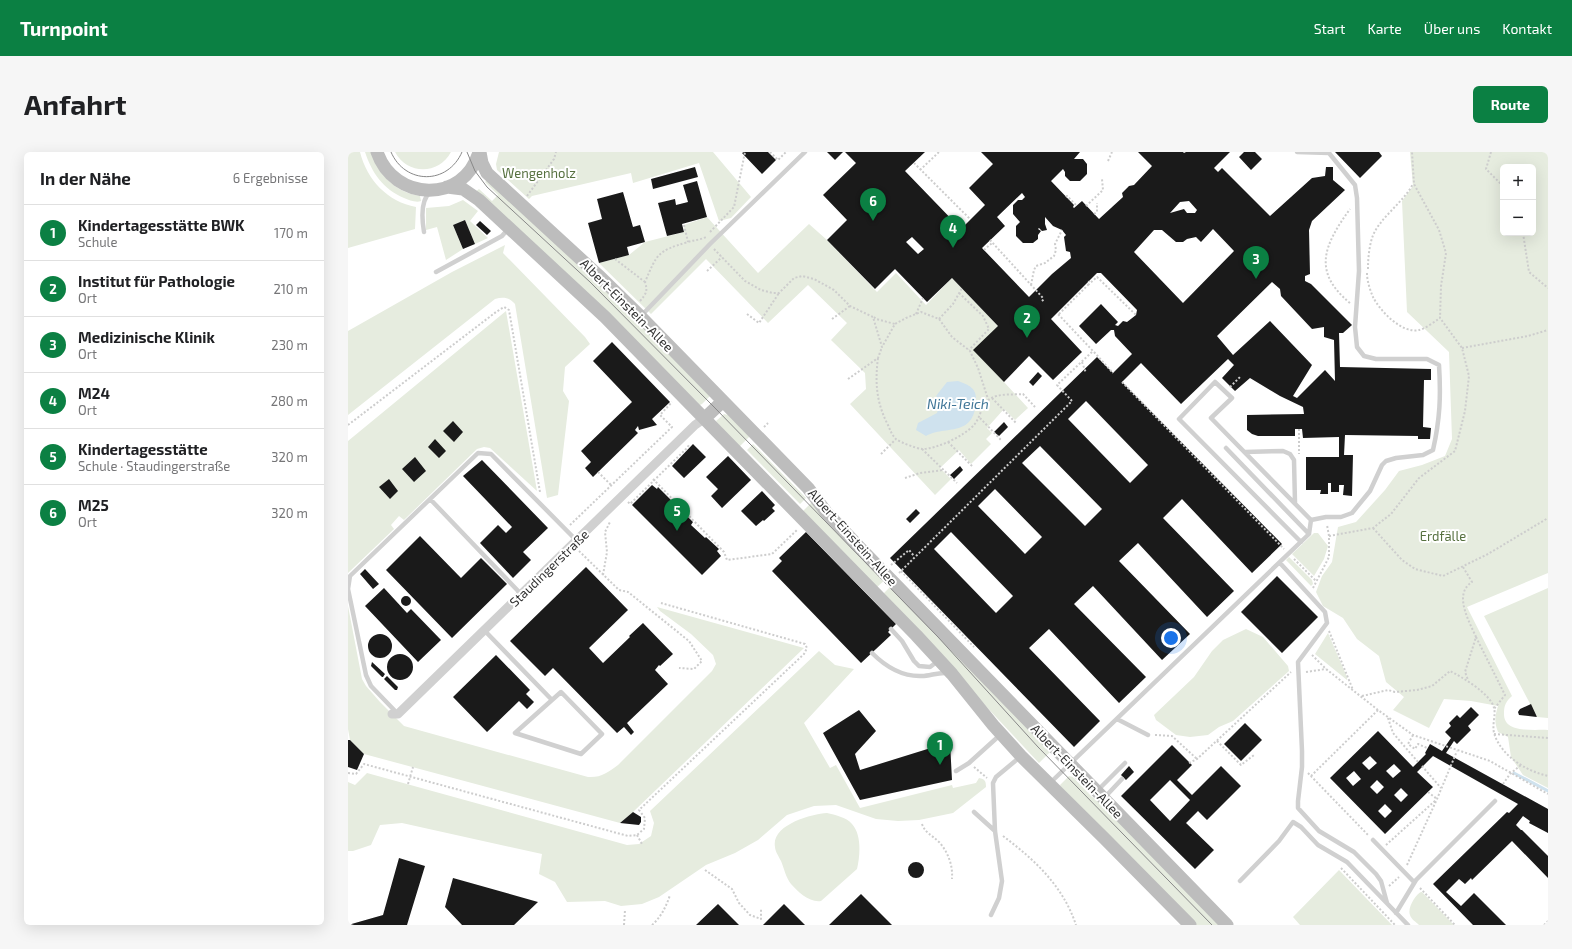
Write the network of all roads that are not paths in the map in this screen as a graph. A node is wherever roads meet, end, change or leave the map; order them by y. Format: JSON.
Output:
{"nodes":[{"id":1,"x":378,"y":152,"type":"edge"},
{"id":2,"x":480,"y":152,"type":"edge"},
{"id":3,"x":805,"y":152,"type":"edge"},
{"id":4,"x":1297,"y":152,"type":"edge"},
{"id":5,"x":447,"y":187,"type":"junction"},
{"id":6,"x":434,"y":190,"type":"junction"},
{"id":7,"x":510,"y":228,"type":"junction"},
{"id":8,"x":424,"y":232,"type":"dead end"},
{"id":9,"x":436,"y":272,"type":"dead end"},
{"id":10,"x":640,"y":316,"type":"junction"},
{"id":11,"x":723,"y":401,"type":"junction"},
{"id":12,"x":704,"y":418,"type":"junction"},
{"id":13,"x":1226,"y":448,"type":"dead end"},
{"id":14,"x":1245,"y":452,"type":"junction"},
{"id":15,"x":431,"y":500,"type":"junction"},
{"id":16,"x":1295,"y":503,"type":"junction"},
{"id":17,"x":1311,"y":520,"type":"junction"},
{"id":18,"x":1309,"y":534,"type":"junction"},
{"id":19,"x":575,"y":542,"type":"junction"},
{"id":20,"x":1301,"y":542,"type":"junction"},
{"id":21,"x":1280,"y":563,"type":"junction"},
{"id":22,"x":522,"y":594,"type":"junction"},
{"id":23,"x":891,"y":629,"type":"dead end"},
{"id":24,"x":484,"y":630,"type":"junction"},
{"id":25,"x":872,"y":653,"type":"dead end"},
{"id":26,"x":940,"y":660,"type":"junction"},
{"id":27,"x":952,"y":674,"type":"junction"},
{"id":28,"x":552,"y":700,"type":"junction"},
{"id":29,"x":395,"y":714,"type":"joint"},
{"id":30,"x":1117,"y":719,"type":"junction"},
{"id":31,"x":1001,"y":734,"type":"junction"},
{"id":32,"x":1148,"y":735,"type":"road end"},
{"id":33,"x":1021,"y":756,"type":"junction"},
{"id":34,"x":1125,"y":763,"type":"dead end"},
{"id":35,"x":1070,"y":764,"type":"junction"},
{"id":36,"x":956,"y":771,"type":"dead end"},
{"id":37,"x":1122,"y":779,"type":"dead end"},
{"id":38,"x":1049,"y":784,"type":"junction"},
{"id":39,"x":1100,"y":794,"type":"junction"},
{"id":40,"x":1495,"y":802,"type":"dead end"},
{"id":41,"x":974,"y":812,"type":"dead end"},
{"id":42,"x":995,"y":831,"type":"junction"},
{"id":43,"x":1373,"y":840,"type":"road end"},
{"id":44,"x":1240,"y":881,"type":"dead end"},
{"id":45,"x":1414,"y":882,"type":"junction"},
{"id":46,"x":1387,"y":903,"type":"junction"},
{"id":47,"x":1396,"y":913,"type":"junction"},
{"id":48,"x":991,"y":915,"type":"dead end"},
{"id":49,"x":1190,"y":925,"type":"edge"},
{"id":50,"x":1227,"y":925,"type":"edge"},
{"id":51,"x":1408,"y":925,"type":"edge"}],
"edges":[{"from":1,"to":6,"type":"street"},
{"from":2,"to":5,"type":"street"},
{"from":2,"to":10,"type":"street","name":"Albert-Einstein-Allee"},
{"from":3,"to":10,"type":"lane"},
{"from":4,"to":17,"type":"lane"},
{"from":5,"to":6,"type":"street"},
{"from":5,"to":7,"type":"street","name":"Albert-Einstein-Allee"},
{"from":6,"to":8,"type":"lane"},
{"from":7,"to":9,"type":"lane"},
{"from":7,"to":12,"type":"street","name":"Albert-Einstein-Allee"},
{"from":10,"to":11,"type":"street","name":"Albert-Einstein-Allee"},
{"from":11,"to":12,"type":"street"},
{"from":11,"to":35,"type":"street","name":"Albert-Einstein-Allee"},
{"from":12,"to":19,"type":"street","name":"Staudingerstraße"},
{"from":12,"to":26,"type":"street","name":"Albert-Einstein-Allee"},
{"from":13,"to":18,"type":"lane"},
{"from":14,"to":16,"type":"lane"},
{"from":14,"to":16,"type":"lane"},
{"from":14,"to":20,"type":"lane"},
{"from":15,"to":19,"type":"lane"},
{"from":15,"to":22,"type":"lane"},
{"from":15,"to":29,"type":"lane"},
{"from":16,"to":17,"type":"lane"},
{"from":17,"to":18,"type":"lane"},
{"from":18,"to":20,"type":"lane"},
{"from":19,"to":22,"type":"street","name":"Staudingerstraße"},
{"from":20,"to":21,"type":"lane"},
{"from":21,"to":30,"type":"lane"},
{"from":21,"to":46,"type":"lane"},
{"from":22,"to":24,"type":"street","name":"Staudingerstraße"},
{"from":23,"to":26,"type":"lane"},
{"from":24,"to":28,"type":"lane"},
{"from":24,"to":29,"type":"street","name":"Staudingerstraße"},
{"from":25,"to":27,"type":"lane"},
{"from":26,"to":27,"type":"street","name":"Albert-Einstein-Allee"},
{"from":27,"to":31,"type":"street","name":"Albert-Einstein-Allee"},
{"from":28,"to":28,"type":"lane"},
{"from":30,"to":32,"type":"lane"},
{"from":30,"to":35,"type":"lane"},
{"from":31,"to":33,"type":"street","name":"Albert-Einstein-Allee"},
{"from":31,"to":36,"type":"lane"},
{"from":33,"to":38,"type":"street","name":"Albert-Einstein-Allee"},
{"from":33,"to":42,"type":"lane"},
{"from":34,"to":39,"type":"lane"},
{"from":35,"to":38,"type":"lane"},
{"from":35,"to":39,"type":"street","name":"Albert-Einstein-Allee"},
{"from":37,"to":39,"type":"lane"},
{"from":38,"to":49,"type":"street","name":"Albert-Einstein-Allee"},
{"from":39,"to":50,"type":"street","name":"Albert-Einstein-Allee"},
{"from":40,"to":45,"type":"lane"},
{"from":41,"to":42,"type":"lane"},
{"from":42,"to":48,"type":"lane"},
{"from":43,"to":45,"type":"lane"},
{"from":44,"to":46,"type":"lane"},
{"from":45,"to":47,"type":"lane"},
{"from":46,"to":47,"type":"lane"},
{"from":47,"to":51,"type":"lane"}]}
